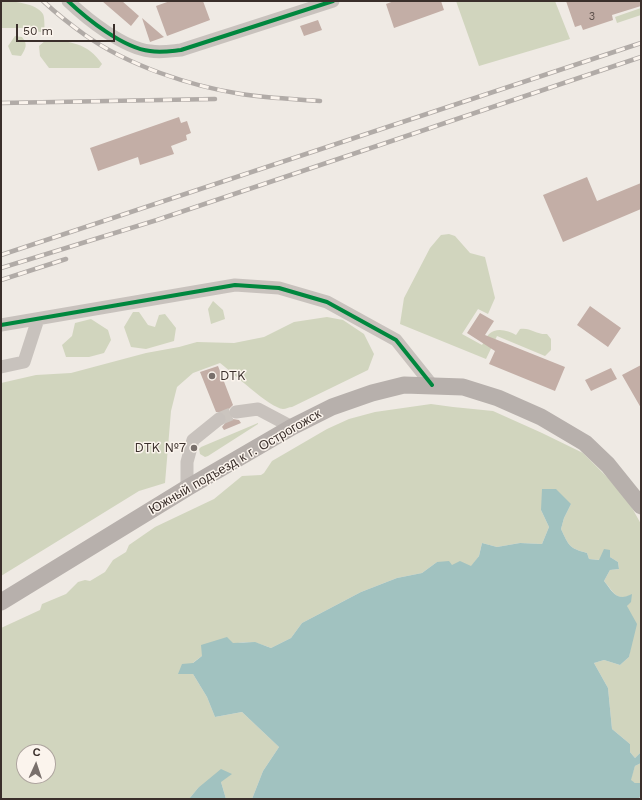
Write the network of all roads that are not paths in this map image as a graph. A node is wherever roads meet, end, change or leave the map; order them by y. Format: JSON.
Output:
{"nodes":[{"id":1,"x":68,"y":1,"type":"edge"},
{"id":2,"x":333,"y":1,"type":"edge"},
{"id":3,"x":38,"y":319,"type":"junction"},
{"id":4,"x":1,"y":325,"type":"edge"},
{"id":5,"x":1,"y":367,"type":"edge"},
{"id":6,"x":432,"y":385,"type":"junction"},
{"id":7,"x":236,"y":412,"type":"tunnel mouth"},
{"id":8,"x":219,"y":419,"type":"tunnel mouth"},
{"id":9,"x":292,"y":427,"type":"junction"},
{"id":10,"x":187,"y":488,"type":"junction"},
{"id":11,"x":641,"y":506,"type":"edge"},
{"id":12,"x":1,"y":602,"type":"edge"}],
"edges":[{"from":1,"to":2,"type":"street"},
{"from":3,"to":4,"type":"street"},
{"from":3,"to":5,"type":"street"},
{"from":3,"to":6,"type":"street"},
{"from":6,"to":9,"type":"main road","name":"Южный подъезд к г. Острогожск"},
{"from":6,"to":11,"type":"main road","name":"Южный подъезд к г. Острогожск"},
{"from":7,"to":9,"type":"street"},
{"from":8,"to":10,"type":"street"},
{"from":9,"to":10,"type":"main road","name":"Южный подъезд к г. Острогожск"},
{"from":10,"to":12,"type":"main road","name":"Южный подъезд к г. Острогожск"}]}
